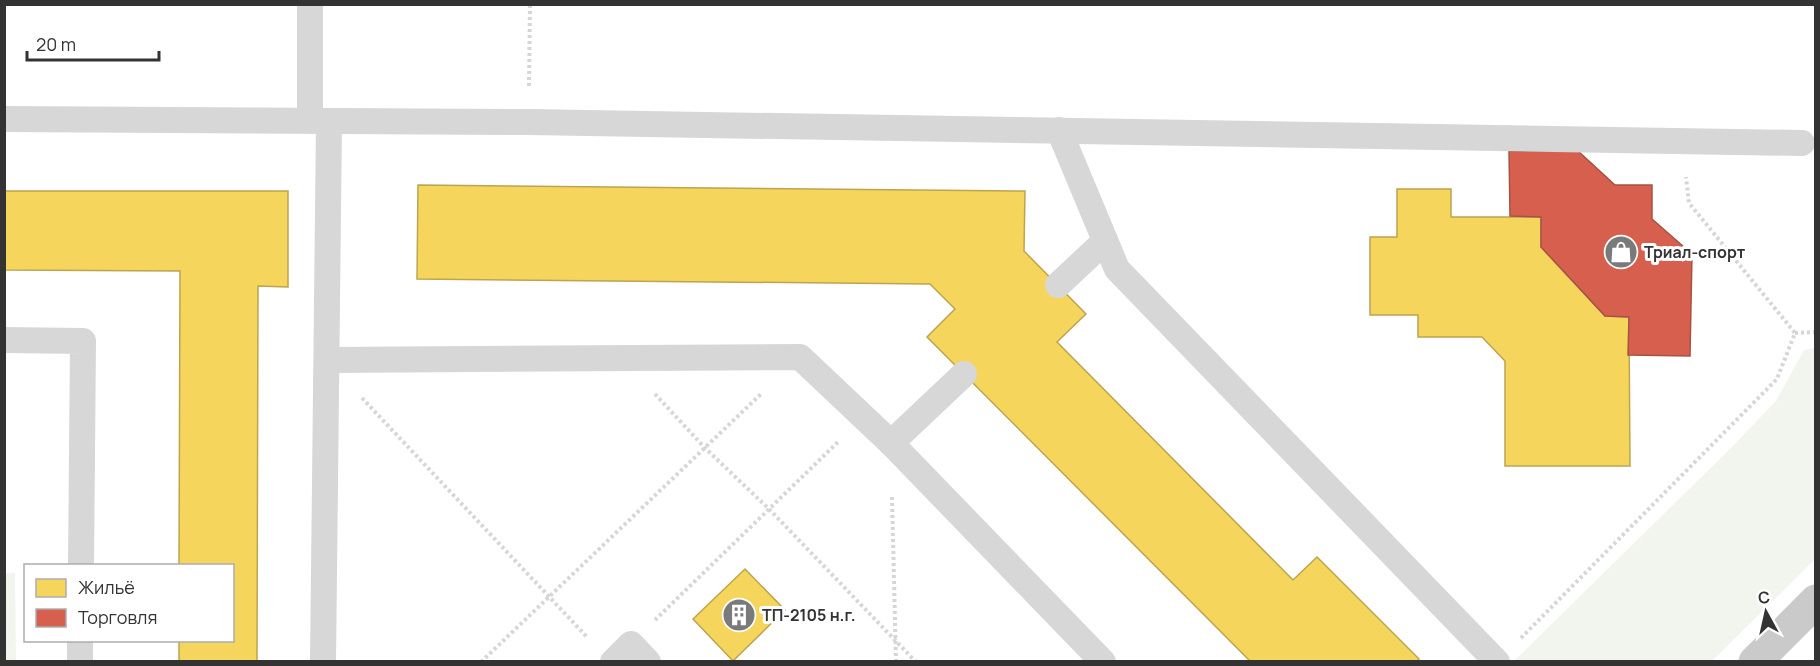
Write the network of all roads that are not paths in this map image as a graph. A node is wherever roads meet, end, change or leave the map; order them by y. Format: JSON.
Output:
{"nodes":[{"id":1,"x":310,"y":4,"type":"edge"},
{"id":2,"x":4,"y":119,"type":"edge"},
{"id":3,"x":320,"y":121,"type":"junction"},
{"id":4,"x":1059,"y":130,"type":"junction"},
{"id":5,"x":1802,"y":143,"type":"dead end"},
{"id":6,"x":1105,"y":241,"type":"junction"},
{"id":7,"x":1058,"y":285,"type":"dead end"},
{"id":8,"x":4,"y":340,"type":"edge"},
{"id":9,"x":327,"y":360,"type":"junction"},
{"id":10,"x":964,"y":374,"type":"dead end"},
{"id":11,"x":891,"y":443,"type":"junction"},
{"id":12,"x":81,"y":564,"type":"edge"},
{"id":13,"x":1815,"y":602,"type":"edge"},
{"id":14,"x":80,"y":642,"type":"edge"},
{"id":15,"x":604,"y":653,"type":"edge"},
{"id":16,"x":639,"y":653,"type":"edge"},
{"id":17,"x":1497,"y":661,"type":"edge"},
{"id":18,"x":80,"y":662,"type":"edge"},
{"id":19,"x":323,"y":662,"type":"edge"},
{"id":20,"x":1102,"y":662,"type":"edge"},
{"id":21,"x":1755,"y":662,"type":"edge"}],
"edges":[{"from":1,"to":3,"type":"lane"},
{"from":2,"to":3,"type":"lane"},
{"from":3,"to":4,"type":"lane"},
{"from":3,"to":9,"type":"lane"},
{"from":4,"to":5,"type":"lane"},
{"from":4,"to":6,"type":"lane"},
{"from":6,"to":7,"type":"lane"},
{"from":6,"to":17,"type":"lane"},
{"from":8,"to":12,"type":"lane"},
{"from":9,"to":11,"type":"lane"},
{"from":9,"to":19,"type":"lane"},
{"from":10,"to":11,"type":"lane"},
{"from":11,"to":20,"type":"lane"},
{"from":13,"to":21,"type":"main road"},
{"from":14,"to":18,"type":"lane"},
{"from":15,"to":16,"type":"lane"}]}
